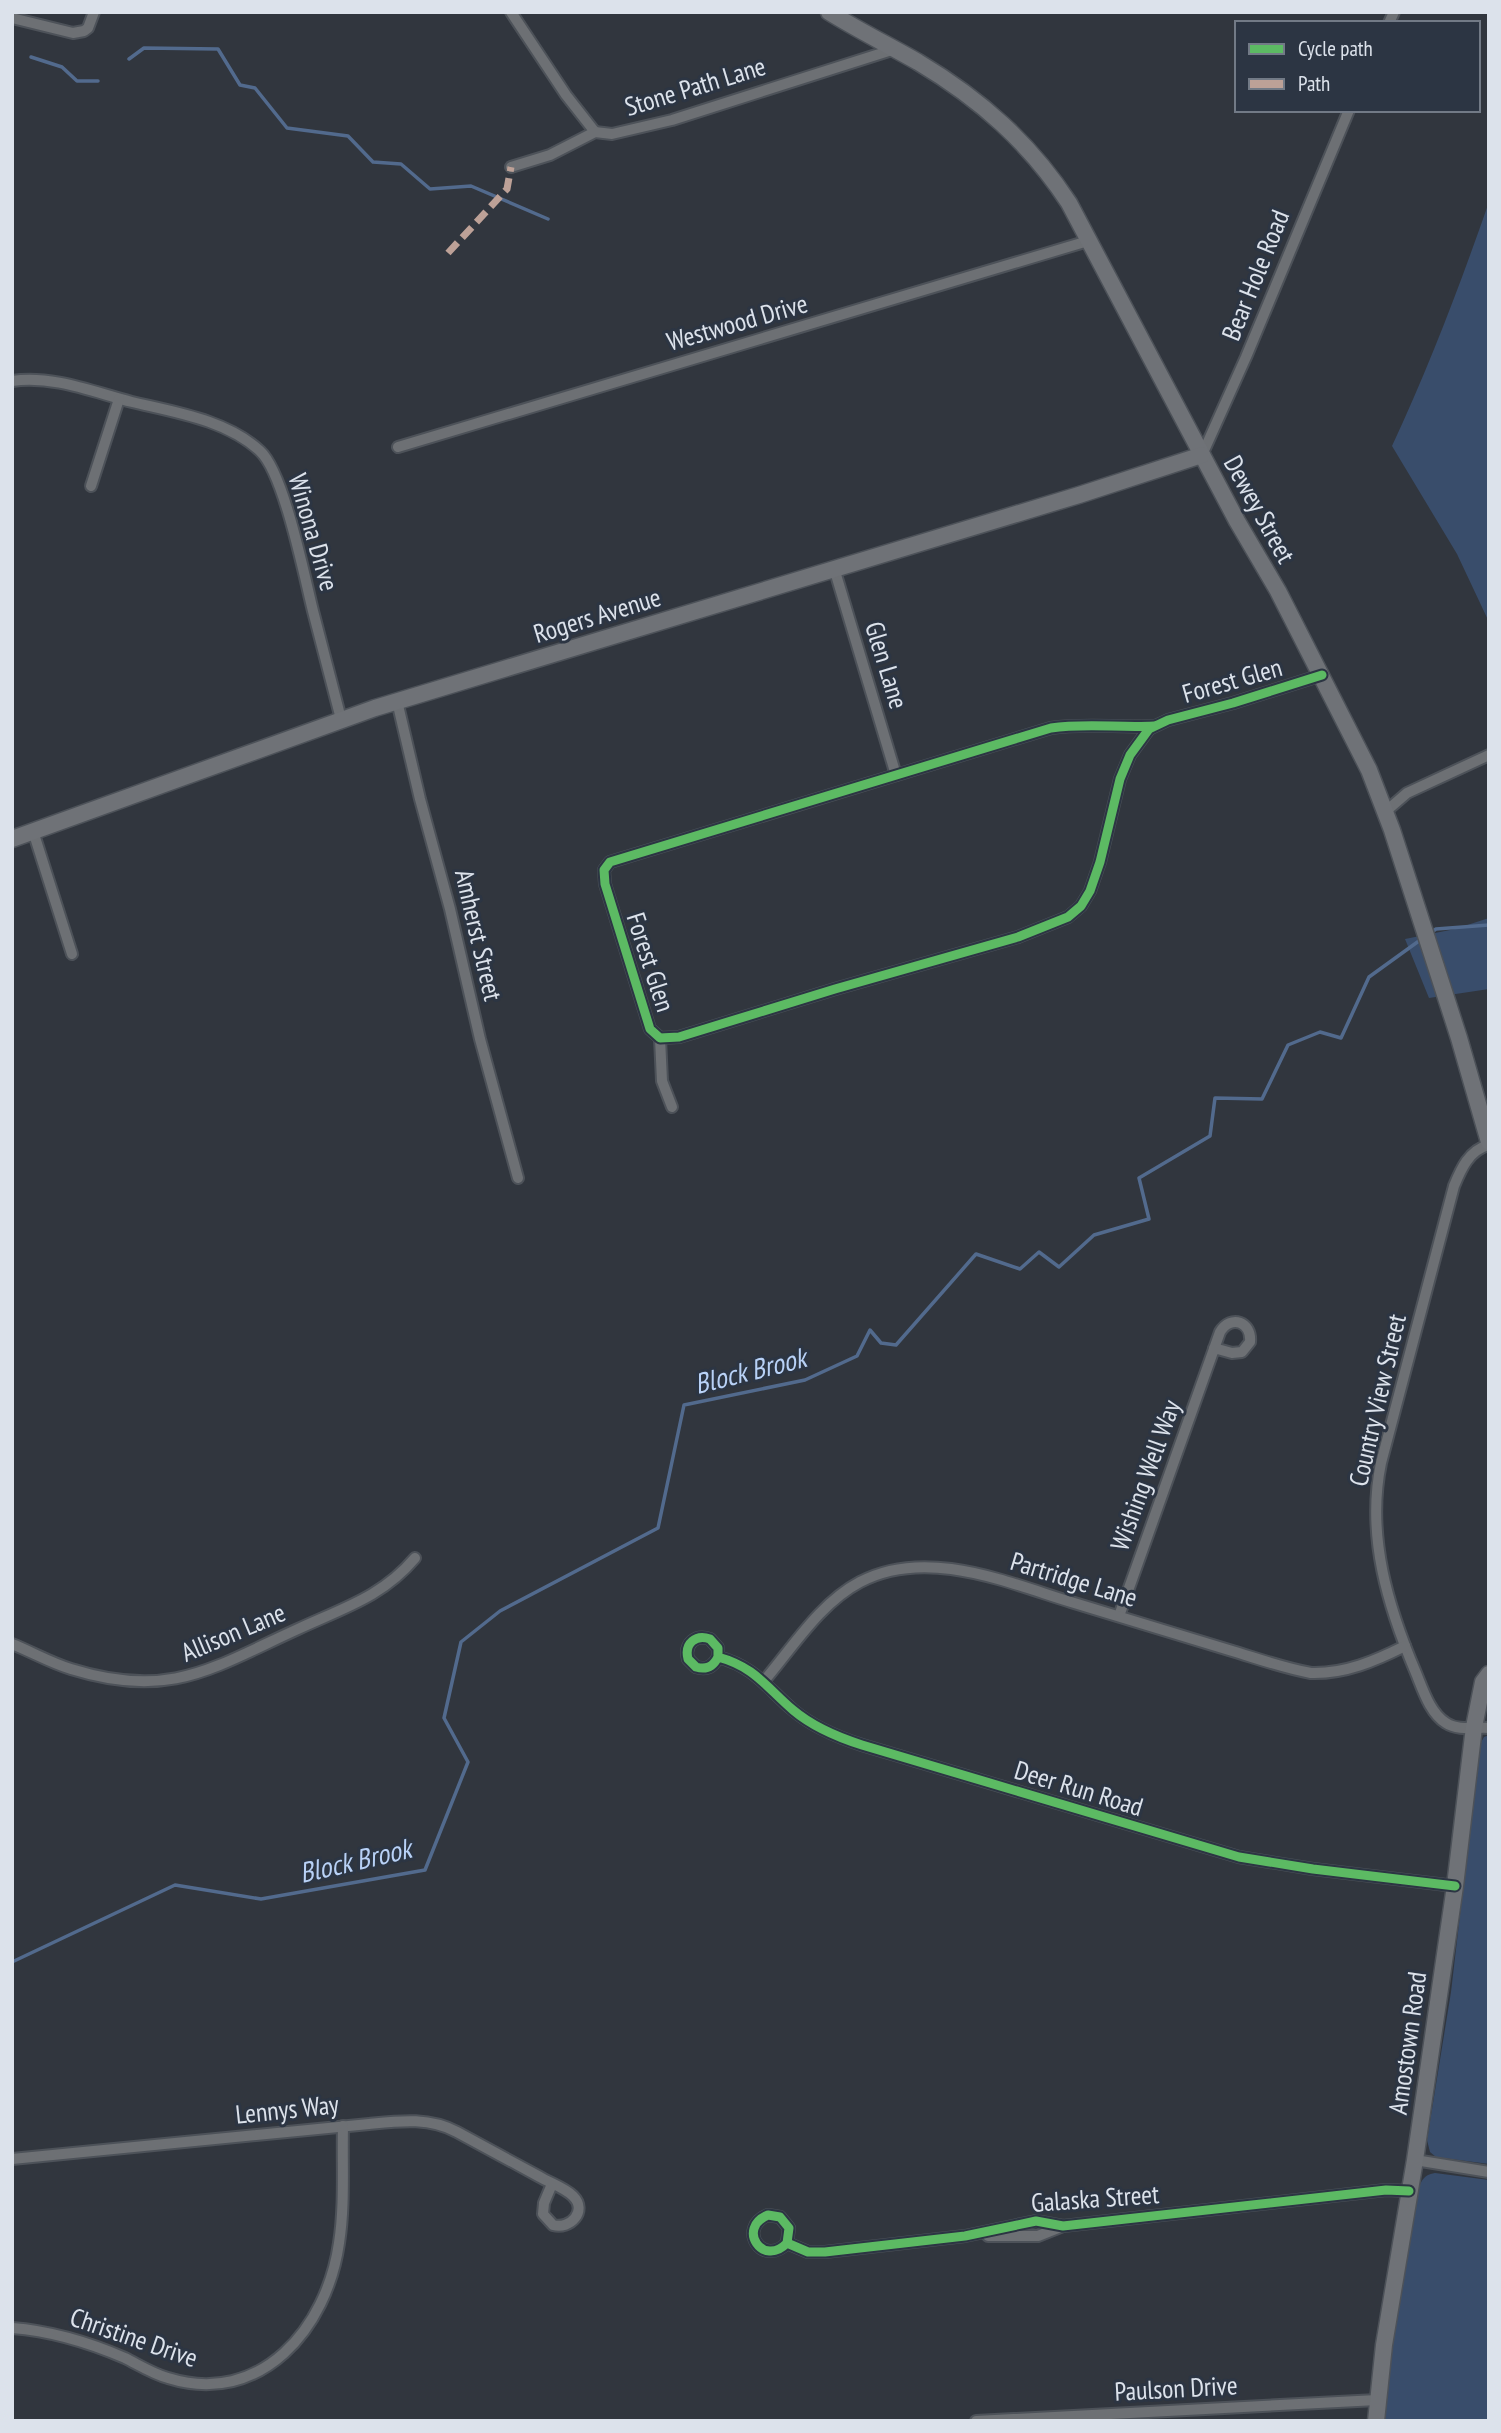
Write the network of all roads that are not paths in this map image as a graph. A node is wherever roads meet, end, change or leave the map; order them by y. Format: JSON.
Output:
{"nodes":[{"id":1,"x":94,"y":12,"type":"edge"},
{"id":2,"x":511,"y":12,"type":"edge"},
{"id":3,"x":829,"y":12,"type":"edge"},
{"id":4,"x":12,"y":18,"type":"edge"},
{"id":5,"x":895,"y":49,"type":"junction"},
{"id":6,"x":1348,"y":112,"type":"edge"},
{"id":7,"x":594,"y":132,"type":"junction"},
{"id":8,"x":511,"y":167,"type":"dead end"},
{"id":9,"x":1088,"y":241,"type":"junction"},
{"id":10,"x":12,"y":381,"type":"edge"},
{"id":11,"x":119,"y":398,"type":"junction"},
{"id":12,"x":398,"y":447,"type":"dead end"},
{"id":13,"x":1202,"y":455,"type":"junction"},
{"id":14,"x":91,"y":486,"type":"dead end"},
{"id":15,"x":834,"y":568,"type":"junction"},
{"id":16,"x":1322,"y":676,"type":"junction"},
{"id":17,"x":397,"y":701,"type":"junction"},
{"id":18,"x":341,"y":719,"type":"junction"},
{"id":19,"x":1154,"y":726,"type":"junction"},
{"id":20,"x":1489,"y":755,"type":"edge"},
{"id":21,"x":896,"y":775,"type":"junction"},
{"id":22,"x":1385,"y":811,"type":"junction"},
{"id":23,"x":33,"y":831,"type":"junction"},
{"id":24,"x":12,"y":839,"type":"edge"},
{"id":25,"x":72,"y":954,"type":"dead end"},
{"id":26,"x":660,"y":1038,"type":"junction"},
{"id":27,"x":672,"y":1107,"type":"dead end"},
{"id":28,"x":1489,"y":1144,"type":"edge"},
{"id":29,"x":518,"y":1178,"type":"dead end"},
{"id":30,"x":1214,"y":1348,"type":"dead end"},
{"id":31,"x":415,"y":1558,"type":"dead end"},
{"id":32,"x":1119,"y":1616,"type":"junction"},
{"id":33,"x":12,"y":1644,"type":"edge"},
{"id":34,"x":1405,"y":1646,"type":"junction"},
{"id":35,"x":718,"y":1657,"type":"dead end"},
{"id":36,"x":1489,"y":1674,"type":"edge"},
{"id":37,"x":764,"y":1681,"type":"junction"},
{"id":38,"x":1482,"y":1728,"type":"edge"},
{"id":39,"x":1455,"y":1886,"type":"junction"},
{"id":40,"x":343,"y":2126,"type":"junction"},
{"id":41,"x":12,"y":2159,"type":"edge"},
{"id":42,"x":1415,"y":2160,"type":"junction"},
{"id":43,"x":1489,"y":2172,"type":"edge"},
{"id":44,"x":552,"y":2184,"type":"dead end"},
{"id":45,"x":1409,"y":2191,"type":"junction"},
{"id":46,"x":787,"y":2243,"type":"dead end"},
{"id":47,"x":12,"y":2328,"type":"edge"},
{"id":48,"x":1377,"y":2400,"type":"junction"},
{"id":49,"x":976,"y":2421,"type":"edge"},
{"id":50,"x":1376,"y":2421,"type":"edge"}],
"edges":[{"from":1,"to":4,"type":"street"},
{"from":2,"to":7,"type":"street"},
{"from":3,"to":5,"type":"main road","name":"Dewey Street"},
{"from":5,"to":7,"type":"street","name":"Stone Path Lane"},
{"from":5,"to":9,"type":"main road","name":"Dewey Street"},
{"from":6,"to":13,"type":"street","name":"Bear Hole Road"},
{"from":7,"to":8,"type":"street","name":"Stone Path Lane"},
{"from":9,"to":12,"type":"street","name":"Westwood Drive"},
{"from":9,"to":13,"type":"main road","name":"Dewey Street"},
{"from":10,"to":11,"type":"street","name":"Winona Drive"},
{"from":11,"to":14,"type":"street"},
{"from":11,"to":18,"type":"street","name":"Winona Drive"},
{"from":13,"to":15,"type":"main road","name":"Rogers Avenue"},
{"from":13,"to":16,"type":"main road","name":"Dewey Street"},
{"from":15,"to":17,"type":"main road","name":"Rogers Avenue"},
{"from":15,"to":21,"type":"street","name":"Glen Lane"},
{"from":16,"to":19,"type":"street","name":"Forest Glen"},
{"from":16,"to":22,"type":"main road","name":"Dewey Street"},
{"from":17,"to":18,"type":"main road","name":"Rogers Avenue"},
{"from":17,"to":29,"type":"street","name":"Amherst Street"},
{"from":18,"to":23,"type":"main road","name":"Rogers Avenue"},
{"from":19,"to":21,"type":"street","name":"Forest Glen"},
{"from":19,"to":26,"type":"street","name":"Forest Glen"},
{"from":20,"to":22,"type":"street"},
{"from":21,"to":26,"type":"street","name":"Forest Glen"},
{"from":22,"to":28,"type":"main road","name":"Dewey Street"},
{"from":23,"to":24,"type":"main road","name":"Rogers Avenue"},
{"from":23,"to":25,"type":"street"},
{"from":26,"to":27,"type":"street"},
{"from":28,"to":34,"type":"street","name":"Country View Street"},
{"from":30,"to":32,"type":"street","name":"Wishing Well Way"},
{"from":31,"to":33,"type":"street","name":"Allison Lane"},
{"from":32,"to":34,"type":"street","name":"Partridge Lane"},
{"from":32,"to":37,"type":"street","name":"Partridge Lane"},
{"from":34,"to":38,"type":"street","name":"Country View Street"},
{"from":35,"to":37,"type":"street","name":"Deer Run Road"},
{"from":36,"to":38,"type":"main road","name":"Amostown Road"},
{"from":37,"to":39,"type":"street","name":"Deer Run Road"},
{"from":38,"to":39,"type":"main road","name":"Amostown Road"},
{"from":39,"to":42,"type":"main road","name":"Amostown Road"},
{"from":40,"to":41,"type":"street","name":"Lennys Way"},
{"from":40,"to":44,"type":"street","name":"Lennys Way"},
{"from":40,"to":47,"type":"street","name":"Christine Drive"},
{"from":42,"to":43,"type":"street"},
{"from":42,"to":45,"type":"main road","name":"Amostown Road"},
{"from":45,"to":46,"type":"street","name":"Galaska Street"},
{"from":45,"to":48,"type":"main road","name":"Amostown Road"},
{"from":48,"to":49,"type":"street","name":"Paulson Drive"},
{"from":48,"to":50,"type":"main road","name":"Amostown Road"}]}
